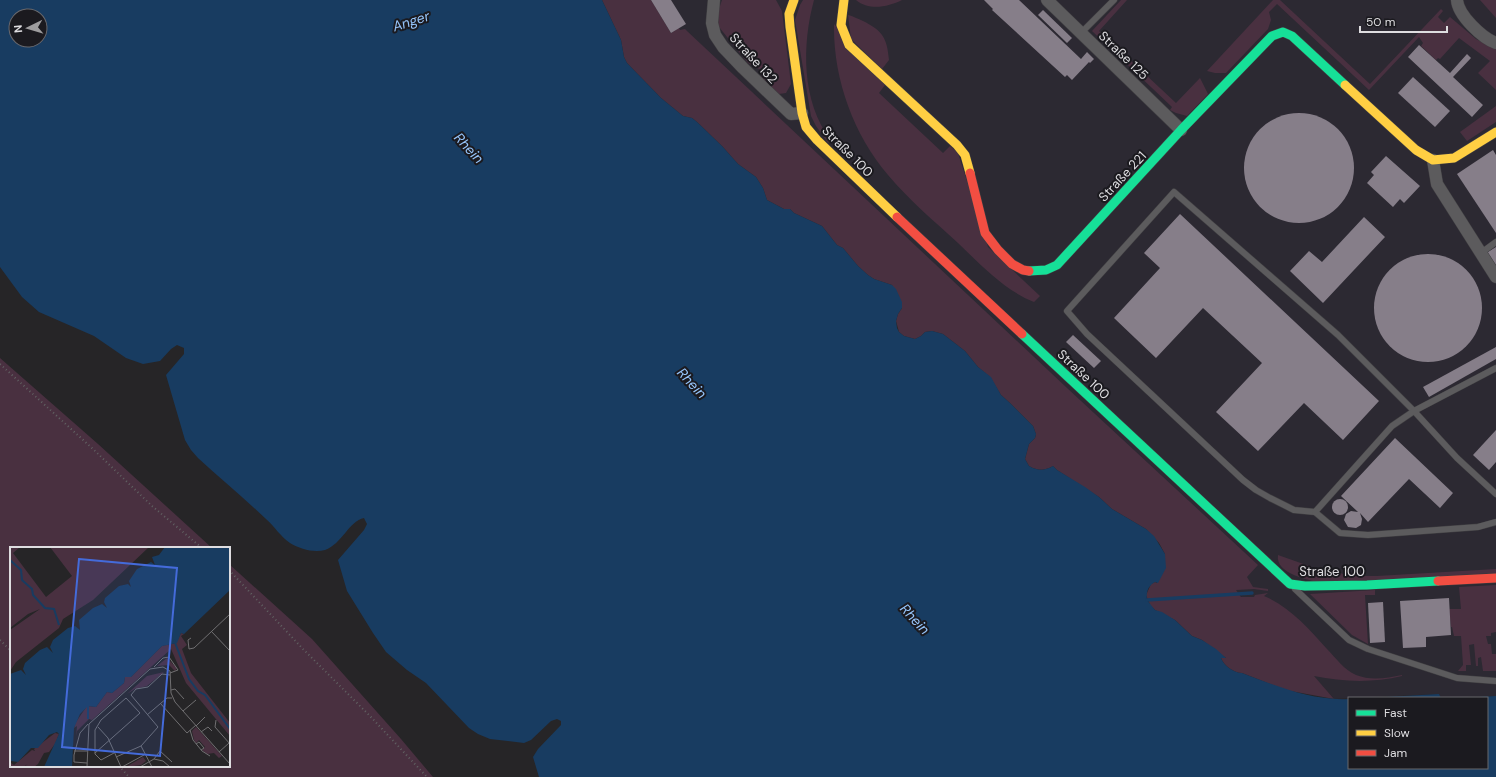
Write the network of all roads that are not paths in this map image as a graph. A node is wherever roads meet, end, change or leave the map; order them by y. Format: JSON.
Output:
{"nodes":[{"id":1,"x":794,"y":0,"type":"edge"},
{"id":2,"x":844,"y":0,"type":"edge"},
{"id":3,"x":1047,"y":0,"type":"edge"},
{"id":4,"x":1114,"y":0,"type":"edge"},
{"id":5,"x":1458,"y":0,"type":"edge"},
{"id":6,"x":714,"y":1,"type":"edge"},
{"id":7,"x":1082,"y":34,"type":"junction"},
{"id":8,"x":1496,"y":43,"type":"edge"},
{"id":9,"x":802,"y":113,"type":"junction"},
{"id":10,"x":1181,"y":130,"type":"junction"},
{"id":11,"x":1496,"y":132,"type":"edge"},
{"id":12,"x":1433,"y":160,"type":"junction"},
{"id":13,"x":1496,"y":242,"type":"edge"},
{"id":14,"x":1481,"y":253,"type":"junction"},
{"id":15,"x":1496,"y":277,"type":"edge"},
{"id":16,"x":1496,"y":368,"type":"edge"},
{"id":17,"x":1414,"y":411,"type":"junction"},
{"id":18,"x":1496,"y":494,"type":"edge"},
{"id":19,"x":1314,"y":512,"type":"junction"},
{"id":20,"x":1496,"y":522,"type":"edge"},
{"id":21,"x":1496,"y":578,"type":"edge"},
{"id":22,"x":1290,"y":584,"type":"junction"},
{"id":23,"x":1496,"y":681,"type":"edge"}],
"edges":[{"from":1,"to":9,"type":"street","name":"Straße 100"},
{"from":2,"to":10,"type":"street","name":"Straße 221"},
{"from":3,"to":7,"type":"street","name":"Straße 125"},
{"from":4,"to":7,"type":"lane"},
{"from":5,"to":8,"type":"street"},
{"from":6,"to":9,"type":"street","name":"Straße 132"},
{"from":7,"to":10,"type":"street","name":"Straße 125"},
{"from":9,"to":22,"type":"street","name":"Straße 100"},
{"from":10,"to":12,"type":"street","name":"Straße 221"},
{"from":11,"to":12,"type":"street"},
{"from":12,"to":14,"type":"street"},
{"from":13,"to":14,"type":"lane"},
{"from":14,"to":15,"type":"street"},
{"from":16,"to":17,"type":"lane"},
{"from":17,"to":18,"type":"lane"},
{"from":17,"to":19,"type":"lane"},
{"from":17,"to":19,"type":"lane"},
{"from":19,"to":20,"type":"lane"},
{"from":21,"to":22,"type":"street","name":"Straße 100"},
{"from":22,"to":23,"type":"lane"}]}
